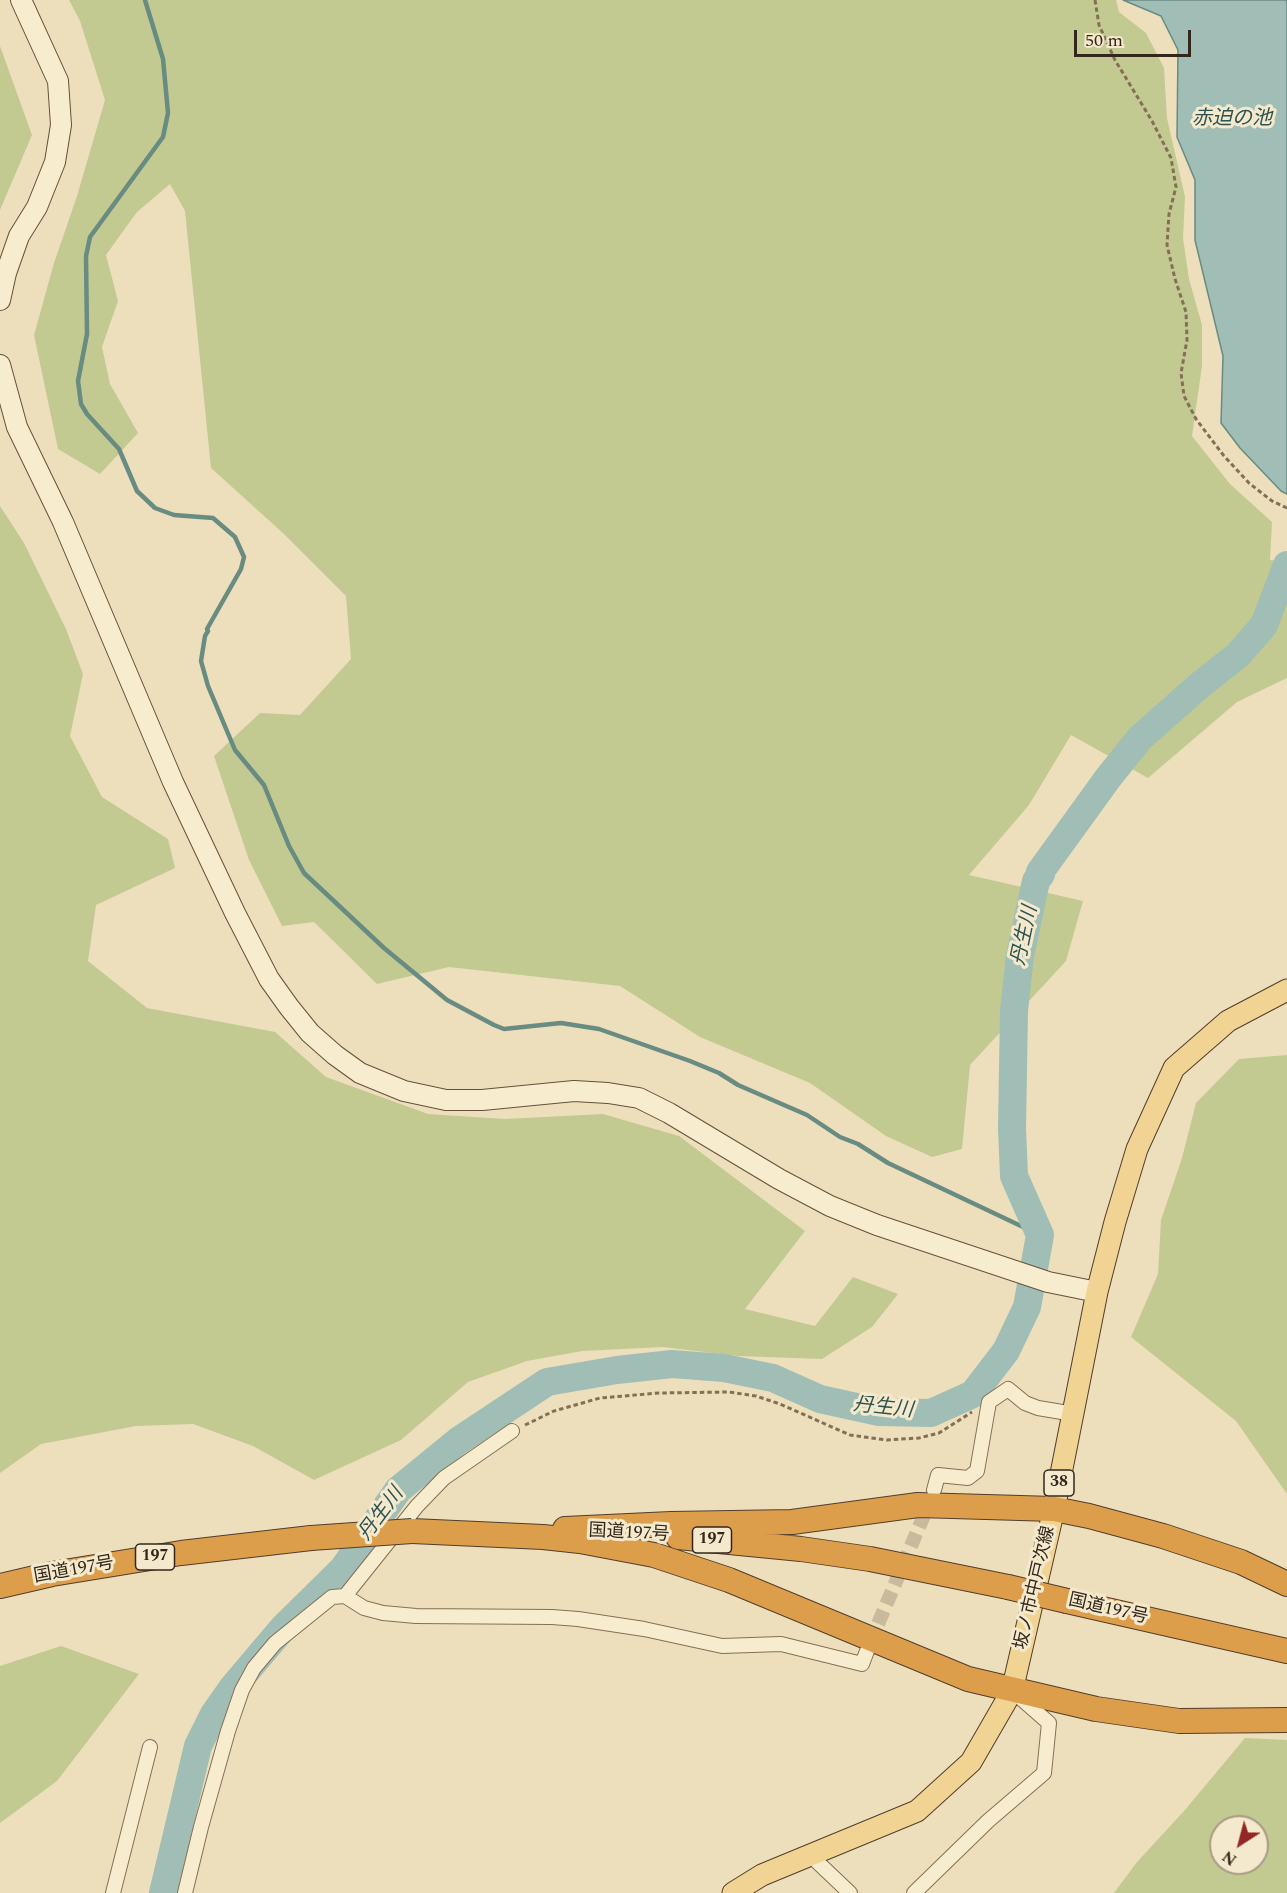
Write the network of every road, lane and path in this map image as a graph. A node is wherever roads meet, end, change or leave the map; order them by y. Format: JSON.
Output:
{"nodes":[{"id":1,"x":21,"y":0,"type":"edge"},
{"id":2,"x":1095,"y":0,"type":"edge"},
{"id":3,"x":0,"y":300,"type":"edge"},
{"id":4,"x":0,"y":365,"type":"edge"},
{"id":5,"x":1287,"y":508,"type":"edge"},
{"id":6,"x":1287,"y":990,"type":"edge"},
{"id":7,"x":1097,"y":1292,"type":"junction"},
{"id":8,"x":989,"y":1402,"type":"junction"},
{"id":9,"x":1074,"y":1414,"type":"junction"},
{"id":10,"x":512,"y":1431,"type":"joint"},
{"id":11,"x":934,"y":1490,"type":"tunnel mouth"},
{"id":12,"x":1054,"y":1509,"type":"junction"},
{"id":13,"x":548,"y":1530,"type":"junction"},
{"id":14,"x":412,"y":1531,"type":"junction"},
{"id":15,"x":1287,"y":1584,"type":"edge"},
{"id":16,"x":0,"y":1586,"type":"edge"},
{"id":17,"x":345,"y":1596,"type":"junction"},
{"id":18,"x":867,"y":1651,"type":"tunnel mouth"},
{"id":19,"x":1287,"y":1651,"type":"edge"},
{"id":20,"x":1012,"y":1691,"type":"junction"},
{"id":21,"x":1287,"y":1720,"type":"edge"},
{"id":22,"x":150,"y":1747,"type":"dead end"},
{"id":23,"x":810,"y":1855,"type":"junction"},
{"id":24,"x":113,"y":1893,"type":"edge"},
{"id":25,"x":185,"y":1893,"type":"edge"},
{"id":26,"x":733,"y":1893,"type":"edge"},
{"id":27,"x":850,"y":1893,"type":"edge"},
{"id":28,"x":914,"y":1893,"type":"edge"}],
"edges":[{"from":1,"to":3,"type":"street"},
{"from":2,"to":5,"type":"path"},
{"from":4,"to":7,"type":"street"},
{"from":6,"to":7,"type":"main road","name":"坂ノ市中戸次線","number":"38"},
{"from":7,"to":9,"type":"main road","name":"坂ノ市中戸次線","number":"38"},
{"from":8,"to":9,"type":"street"},
{"from":8,"to":10,"type":"path"},
{"from":8,"to":11,"type":"street"},
{"from":9,"to":12,"type":"main road","name":"坂ノ市中戸次線","number":"38"},
{"from":10,"to":17,"type":"street"},
{"from":12,"to":13,"type":"highway"},
{"from":12,"to":15,"type":"highway"},
{"from":12,"to":20,"type":"main road","name":"坂ノ市中戸次線","number":"38"},
{"from":13,"to":14,"type":"highway","name":"国道197号","number":"197"},
{"from":13,"to":19,"type":"highway","name":"国道197号","number":"197","bridge":true},
{"from":14,"to":16,"type":"highway","name":"国道197号","number":"197","bridge":true},
{"from":14,"to":20,"type":"highway"},
{"from":17,"to":18,"type":"street"},
{"from":17,"to":25,"type":"street"},
{"from":20,"to":21,"type":"highway"},
{"from":20,"to":23,"type":"main road","name":"坂ノ市中戸次線","number":"38"},
{"from":20,"to":28,"type":"street"},
{"from":22,"to":24,"type":"street"},
{"from":23,"to":26,"type":"main road","name":"坂ノ市中戸次線","number":"38"},
{"from":23,"to":27,"type":"street"}]}
